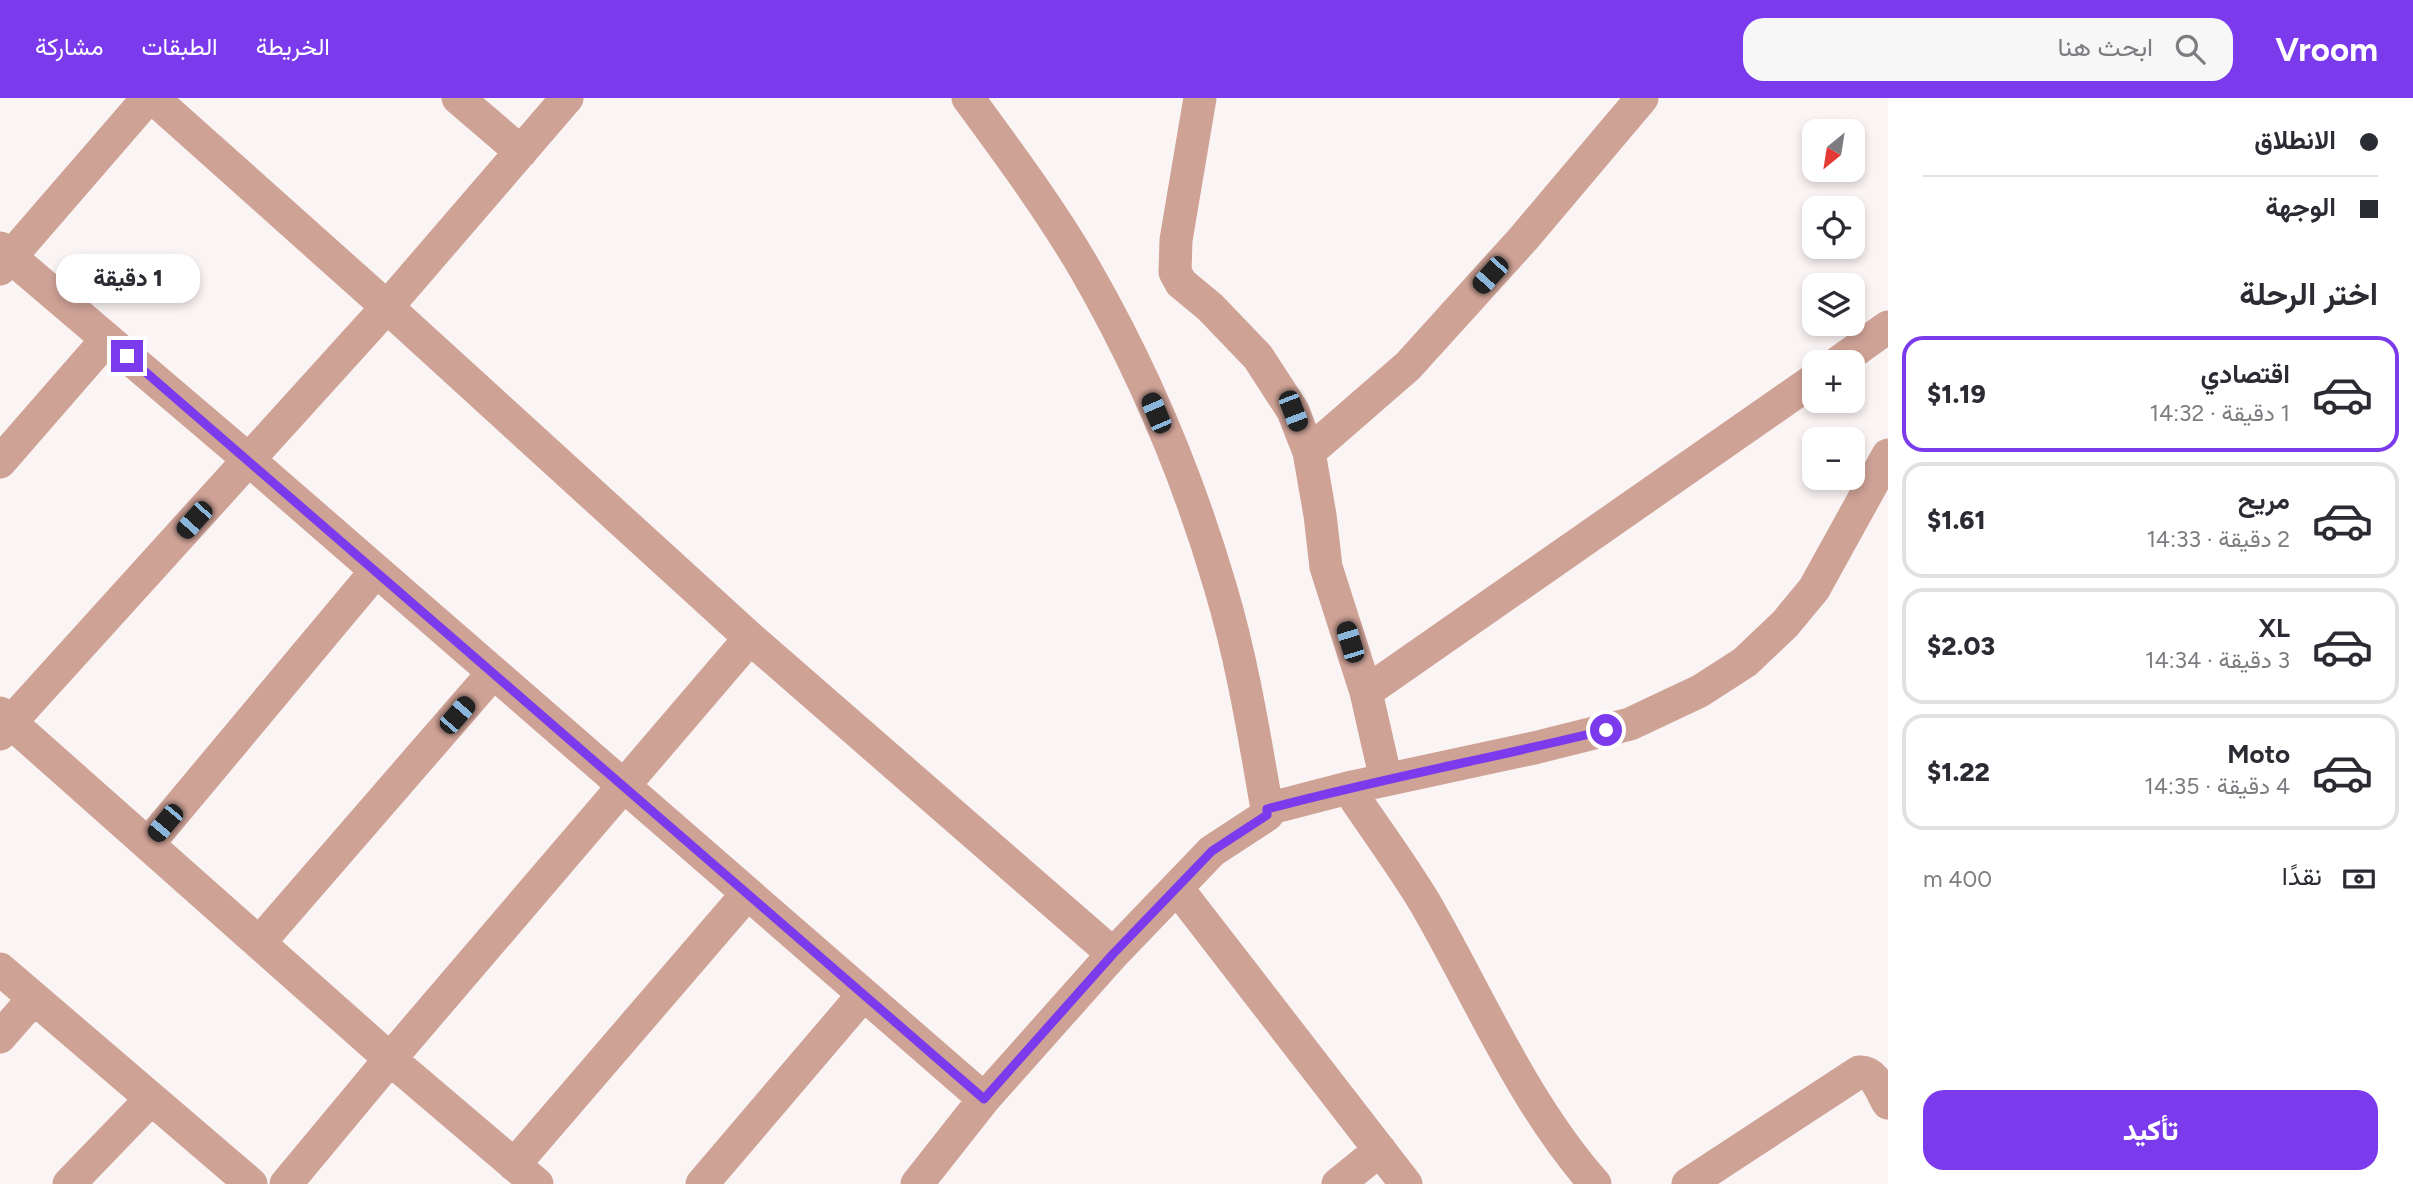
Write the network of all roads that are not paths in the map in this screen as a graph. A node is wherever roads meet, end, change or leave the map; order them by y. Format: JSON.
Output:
{"nodes":[{"id":1,"x":150,"y":98,"type":"edge"},
{"id":2,"x":458,"y":98,"type":"edge"},
{"id":3,"x":567,"y":98,"type":"edge"},
{"id":4,"x":968,"y":98,"type":"edge"},
{"id":5,"x":1200,"y":98,"type":"edge"},
{"id":6,"x":1642,"y":98,"type":"edge"},
{"id":7,"x":521,"y":152,"type":"junction"},
{"id":8,"x":4,"y":258,"type":"edge"},
{"id":9,"x":387,"y":307,"type":"junction"},
{"id":10,"x":1888,"y":327,"type":"edge"},
{"id":11,"x":107,"y":339,"type":"junction"},
{"id":12,"x":1856,"y":350,"type":"edge"},
{"id":13,"x":1802,"y":388,"type":"edge"},
{"id":14,"x":1309,"y":452,"type":"junction"},
{"id":15,"x":1888,"y":455,"type":"edge"},
{"id":16,"x":249,"y":460,"type":"junction"},
{"id":17,"x":0,"y":462,"type":"edge"},
{"id":18,"x":376,"y":570,"type":"junction"},
{"id":19,"x":750,"y":638,"type":"junction"},
{"id":20,"x":493,"y":673,"type":"junction"},
{"id":21,"x":1366,"y":692,"type":"junction"},
{"id":22,"x":3,"y":723,"type":"edge"},
{"id":23,"x":1386,"y":780,"type":"junction"},
{"id":24,"x":622,"y":786,"type":"junction"},
{"id":25,"x":1348,"y":788,"type":"junction"},
{"id":26,"x":1267,"y":809,"type":"junction"},
{"id":27,"x":148,"y":844,"type":"junction"},
{"id":28,"x":1177,"y":888,"type":"junction"},
{"id":29,"x":747,"y":894,"type":"junction"},
{"id":30,"x":259,"y":943,"type":"junction"},
{"id":31,"x":1113,"y":954,"type":"junction"},
{"id":32,"x":0,"y":969,"type":"edge"},
{"id":33,"x":863,"y":995,"type":"junction"},
{"id":34,"x":34,"y":998,"type":"junction"},
{"id":35,"x":0,"y":1037,"type":"edge"},
{"id":36,"x":390,"y":1059,"type":"junction"},
{"id":37,"x":151,"y":1099,"type":"junction"},
{"id":38,"x":984,"y":1099,"type":"junction"},
{"id":39,"x":1888,"y":1103,"type":"edge"},
{"id":40,"x":1380,"y":1150,"type":"junction"},
{"id":41,"x":526,"y":1175,"type":"edge"},
{"id":42,"x":85,"y":1178,"type":"edge"},
{"id":43,"x":251,"y":1184,"type":"edge"},
{"id":44,"x":286,"y":1184,"type":"edge"},
{"id":45,"x":702,"y":1184,"type":"edge"},
{"id":46,"x":917,"y":1184,"type":"edge"},
{"id":47,"x":1338,"y":1184,"type":"edge"},
{"id":48,"x":1406,"y":1184,"type":"edge"},
{"id":49,"x":1595,"y":1184,"type":"edge"},
{"id":50,"x":1688,"y":1184,"type":"edge"}],
"edges":[{"from":1,"to":8,"type":"street"},
{"from":1,"to":9,"type":"street"},
{"from":2,"to":7,"type":"street"},
{"from":3,"to":7,"type":"street"},
{"from":4,"to":26,"type":"street"},
{"from":5,"to":14,"type":"street"},
{"from":6,"to":14,"type":"street"},
{"from":7,"to":9,"type":"street"},
{"from":8,"to":11,"type":"street"},
{"from":9,"to":16,"type":"street"},
{"from":9,"to":19,"type":"street"},
{"from":10,"to":12,"type":"street"},
{"from":11,"to":16,"type":"street"},
{"from":11,"to":17,"type":"street"},
{"from":13,"to":21,"type":"street"},
{"from":14,"to":21,"type":"street"},
{"from":15,"to":23,"type":"street"},
{"from":16,"to":18,"type":"street"},
{"from":16,"to":22,"type":"street"},
{"from":18,"to":20,"type":"street"},
{"from":18,"to":27,"type":"street"},
{"from":19,"to":24,"type":"street"},
{"from":19,"to":31,"type":"street"},
{"from":20,"to":24,"type":"street"},
{"from":20,"to":30,"type":"street"},
{"from":21,"to":23,"type":"street"},
{"from":22,"to":27,"type":"street"},
{"from":23,"to":25,"type":"street"},
{"from":24,"to":29,"type":"street"},
{"from":24,"to":36,"type":"street"},
{"from":25,"to":26,"type":"street"},
{"from":25,"to":49,"type":"street"},
{"from":26,"to":28,"type":"street"},
{"from":27,"to":30,"type":"street"},
{"from":28,"to":31,"type":"street"},
{"from":28,"to":40,"type":"street"},
{"from":29,"to":33,"type":"street"},
{"from":29,"to":41,"type":"street"},
{"from":30,"to":36,"type":"street"},
{"from":31,"to":38,"type":"street"},
{"from":32,"to":34,"type":"street"},
{"from":33,"to":38,"type":"street"},
{"from":33,"to":45,"type":"street"},
{"from":34,"to":35,"type":"street"},
{"from":34,"to":37,"type":"street"},
{"from":36,"to":41,"type":"street"},
{"from":36,"to":44,"type":"street"},
{"from":37,"to":42,"type":"street"},
{"from":37,"to":43,"type":"street"},
{"from":38,"to":46,"type":"street"},
{"from":39,"to":50,"type":"street"},
{"from":40,"to":47,"type":"street"},
{"from":40,"to":48,"type":"street"}]}
